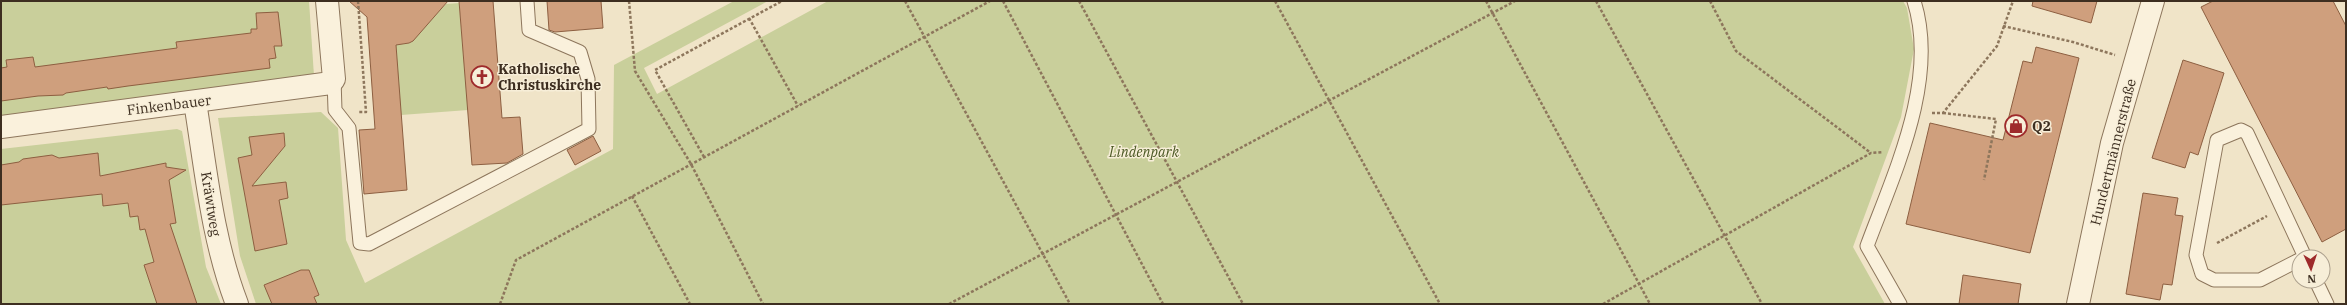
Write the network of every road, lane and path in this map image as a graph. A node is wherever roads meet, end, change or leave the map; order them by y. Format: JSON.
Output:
{"nodes":[{"id":1,"x":327,"y":1,"type":"edge"},
{"id":2,"x":358,"y":1,"type":"edge"},
{"id":3,"x":526,"y":1,"type":"edge"},
{"id":4,"x":629,"y":1,"type":"edge"},
{"id":5,"x":782,"y":1,"type":"edge"},
{"id":6,"x":905,"y":1,"type":"edge"},
{"id":7,"x":990,"y":1,"type":"edge"},
{"id":8,"x":1003,"y":1,"type":"edge"},
{"id":9,"x":1079,"y":1,"type":"edge"},
{"id":10,"x":1275,"y":1,"type":"edge"},
{"id":11,"x":1486,"y":1,"type":"edge"},
{"id":12,"x":1514,"y":1,"type":"edge"},
{"id":13,"x":1596,"y":1,"type":"edge"},
{"id":14,"x":1710,"y":1,"type":"edge"},
{"id":15,"x":1914,"y":1,"type":"edge"},
{"id":16,"x":2013,"y":1,"type":"edge"},
{"id":17,"x":2153,"y":1,"type":"edge"},
{"id":18,"x":1493,"y":13,"type":"junction"},
{"id":19,"x":749,"y":18,"type":"junction"},
{"id":20,"x":2003,"y":26,"type":"junction"},
{"id":21,"x":925,"y":36,"type":"junction"},
{"id":22,"x":2119,"y":56,"type":"dead end"},
{"id":23,"x":334,"y":79,"type":"junction"},
{"id":24,"x":1329,"y":100,"type":"junction"},
{"id":25,"x":195,"y":102,"type":"junction"},
{"id":26,"x":798,"y":106,"type":"junction"},
{"id":27,"x":1913,"y":113,"type":"junction"},
{"id":28,"x":1943,"y":113,"type":"junction"},
{"id":29,"x":1,"y":127,"type":"edge"},
{"id":30,"x":349,"y":128,"type":"junction"},
{"id":31,"x":1903,"y":150,"type":"junction"},
{"id":32,"x":1871,"y":153,"type":"junction"},
{"id":33,"x":704,"y":157,"type":"junction"},
{"id":34,"x":691,"y":164,"type":"junction"},
{"id":35,"x":1984,"y":180,"type":"dead end"},
{"id":36,"x":1179,"y":183,"type":"junction"},
{"id":37,"x":632,"y":196,"type":"junction"},
{"id":38,"x":2282,"y":208,"type":"junction"},
{"id":39,"x":1114,"y":214,"type":"junction"},
{"id":40,"x":1726,"y":235,"type":"junction"},
{"id":41,"x":2301,"y":249,"type":"edge"},
{"id":42,"x":1043,"y":254,"type":"junction"},
{"id":43,"x":2196,"y":255,"type":"junction"},
{"id":44,"x":2291,"y":264,"type":"edge"},
{"id":45,"x":1639,"y":284,"type":"junction"},
{"id":46,"x":2320,"y":289,"type":"edge"},
{"id":47,"x":237,"y":304,"type":"edge"},
{"id":48,"x":500,"y":304,"type":"edge"},
{"id":49,"x":690,"y":304,"type":"edge"},
{"id":50,"x":763,"y":304,"type":"edge"},
{"id":51,"x":949,"y":304,"type":"edge"},
{"id":52,"x":1070,"y":304,"type":"edge"},
{"id":53,"x":1163,"y":304,"type":"edge"},
{"id":54,"x":1243,"y":304,"type":"edge"},
{"id":55,"x":1440,"y":304,"type":"edge"},
{"id":56,"x":1603,"y":304,"type":"edge"},
{"id":57,"x":1650,"y":304,"type":"edge"},
{"id":58,"x":1762,"y":304,"type":"edge"},
{"id":59,"x":1900,"y":304,"type":"edge"},
{"id":60,"x":2078,"y":304,"type":"edge"},
{"id":61,"x":2328,"y":304,"type":"edge"}],
"edges":[{"from":1,"to":23,"type":"street"},
{"from":2,"to":30,"type":"path"},
{"from":3,"to":30,"type":"lane"},
{"from":4,"to":34,"type":"path"},
{"from":5,"to":19,"type":"path"},
{"from":6,"to":21,"type":"path"},
{"from":7,"to":21,"type":"path"},
{"from":8,"to":39,"type":"path"},
{"from":9,"to":36,"type":"path"},
{"from":10,"to":24,"type":"path"},
{"from":11,"to":18,"type":"path"},
{"from":12,"to":18,"type":"path"},
{"from":13,"to":40,"type":"path"},
{"from":14,"to":32,"type":"path"},
{"from":15,"to":27,"type":"lane"},
{"from":16,"to":20,"type":"path"},
{"from":17,"to":60,"type":"street","name":"Hundertmännerstraße"},
{"from":18,"to":24,"type":"path"},
{"from":18,"to":45,"type":"path"},
{"from":19,"to":26,"type":"path"},
{"from":19,"to":33,"type":"path"},
{"from":20,"to":22,"type":"path"},
{"from":20,"to":28,"type":"path"},
{"from":21,"to":26,"type":"path"},
{"from":21,"to":42,"type":"path"},
{"from":23,"to":25,"type":"street","name":"Finkenbauer"},
{"from":23,"to":30,"type":"lane"},
{"from":24,"to":36,"type":"path"},
{"from":24,"to":55,"type":"path"},
{"from":25,"to":29,"type":"street","name":"Finkenbauer"},
{"from":25,"to":47,"type":"street","name":"Kräwtweg"},
{"from":26,"to":33,"type":"path"},
{"from":27,"to":28,"type":"path"},
{"from":27,"to":31,"type":"lane"},
{"from":28,"to":35,"type":"path"},
{"from":31,"to":32,"type":"path"},
{"from":31,"to":59,"type":"lane"},
{"from":32,"to":40,"type":"path"},
{"from":33,"to":34,"type":"path"},
{"from":34,"to":37,"type":"path"},
{"from":34,"to":50,"type":"path"},
{"from":36,"to":39,"type":"path"},
{"from":36,"to":54,"type":"path"},
{"from":37,"to":48,"type":"path"},
{"from":37,"to":49,"type":"path"},
{"from":38,"to":41,"type":"lane"},
{"from":38,"to":43,"type":"path"},
{"from":38,"to":43,"type":"lane"},
{"from":39,"to":42,"type":"path"},
{"from":39,"to":53,"type":"path"},
{"from":40,"to":45,"type":"path"},
{"from":40,"to":58,"type":"path"},
{"from":42,"to":51,"type":"path"},
{"from":42,"to":52,"type":"path"},
{"from":43,"to":44,"type":"lane"},
{"from":45,"to":56,"type":"path"},
{"from":45,"to":57,"type":"path"},
{"from":46,"to":61,"type":"lane"}]}
